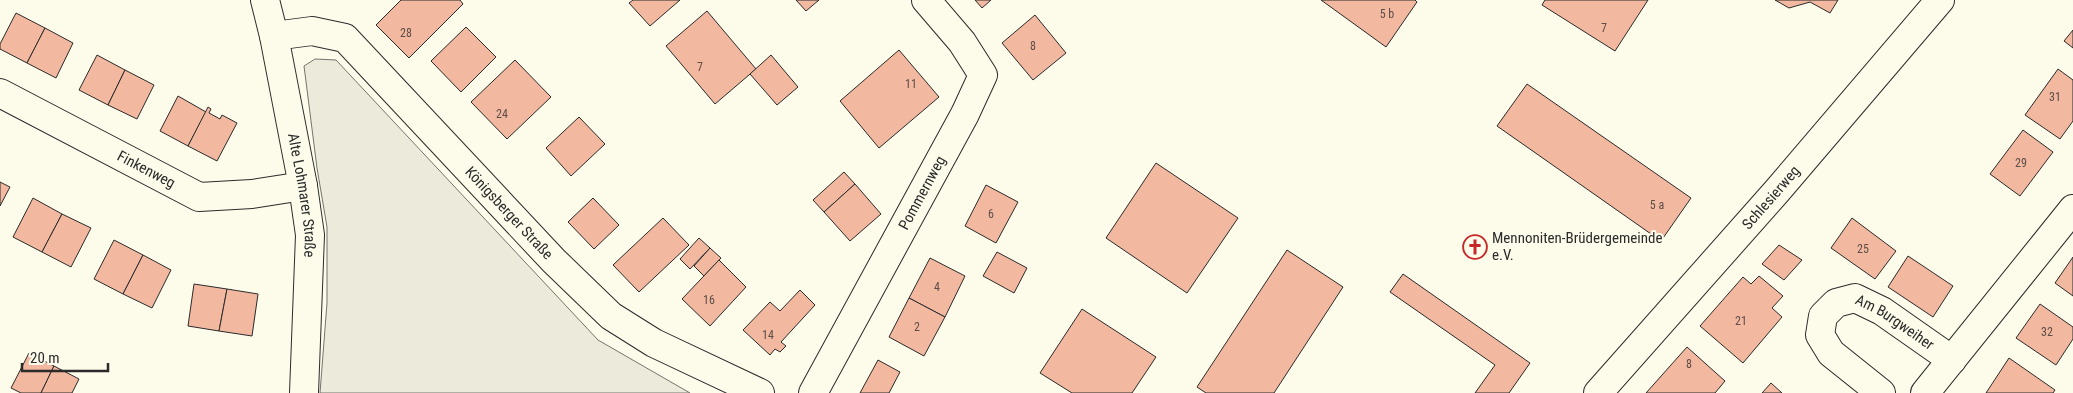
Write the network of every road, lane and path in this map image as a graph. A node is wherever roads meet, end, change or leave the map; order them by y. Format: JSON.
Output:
{"nodes":[{"id":1,"x":265,"y":0,"type":"edge"},
{"id":2,"x":926,"y":0,"type":"edge"},
{"id":3,"x":1940,"y":0,"type":"edge"},
{"id":4,"x":274,"y":36,"type":"junction"},
{"id":5,"x":0,"y":93,"type":"edge"},
{"id":6,"x":303,"y":186,"type":"junction"},
{"id":7,"x":2073,"y":208,"type":"edge"},
{"id":8,"x":1952,"y":360,"type":"junction"},
{"id":9,"x":304,"y":393,"type":"edge"},
{"id":10,"x":760,"y":393,"type":"edge"},
{"id":11,"x":813,"y":393,"type":"edge"},
{"id":12,"x":1598,"y":393,"type":"edge"},
{"id":13,"x":1881,"y":393,"type":"edge"},
{"id":14,"x":1925,"y":393,"type":"edge"}],
"edges":[{"from":1,"to":4,"type":"street","name":"Alte Lohmarer Straße"},
{"from":2,"to":11,"type":"street","name":"Pommernweg"},
{"from":3,"to":12,"type":"street","name":"Schlesierweg"},
{"from":4,"to":6,"type":"street","name":"Alte Lohmarer Straße"},
{"from":4,"to":10,"type":"street","name":"Königsberger Straße"},
{"from":5,"to":6,"type":"street","name":"Finkenweg"},
{"from":6,"to":9,"type":"street","name":"Alte Lohmarer Straße"},
{"from":7,"to":8,"type":"street","name":"Am Burgweiher"},
{"from":8,"to":13,"type":"street","name":"Am Burgweiher"},
{"from":8,"to":14,"type":"street","name":"Am Burgweiher"}]}
